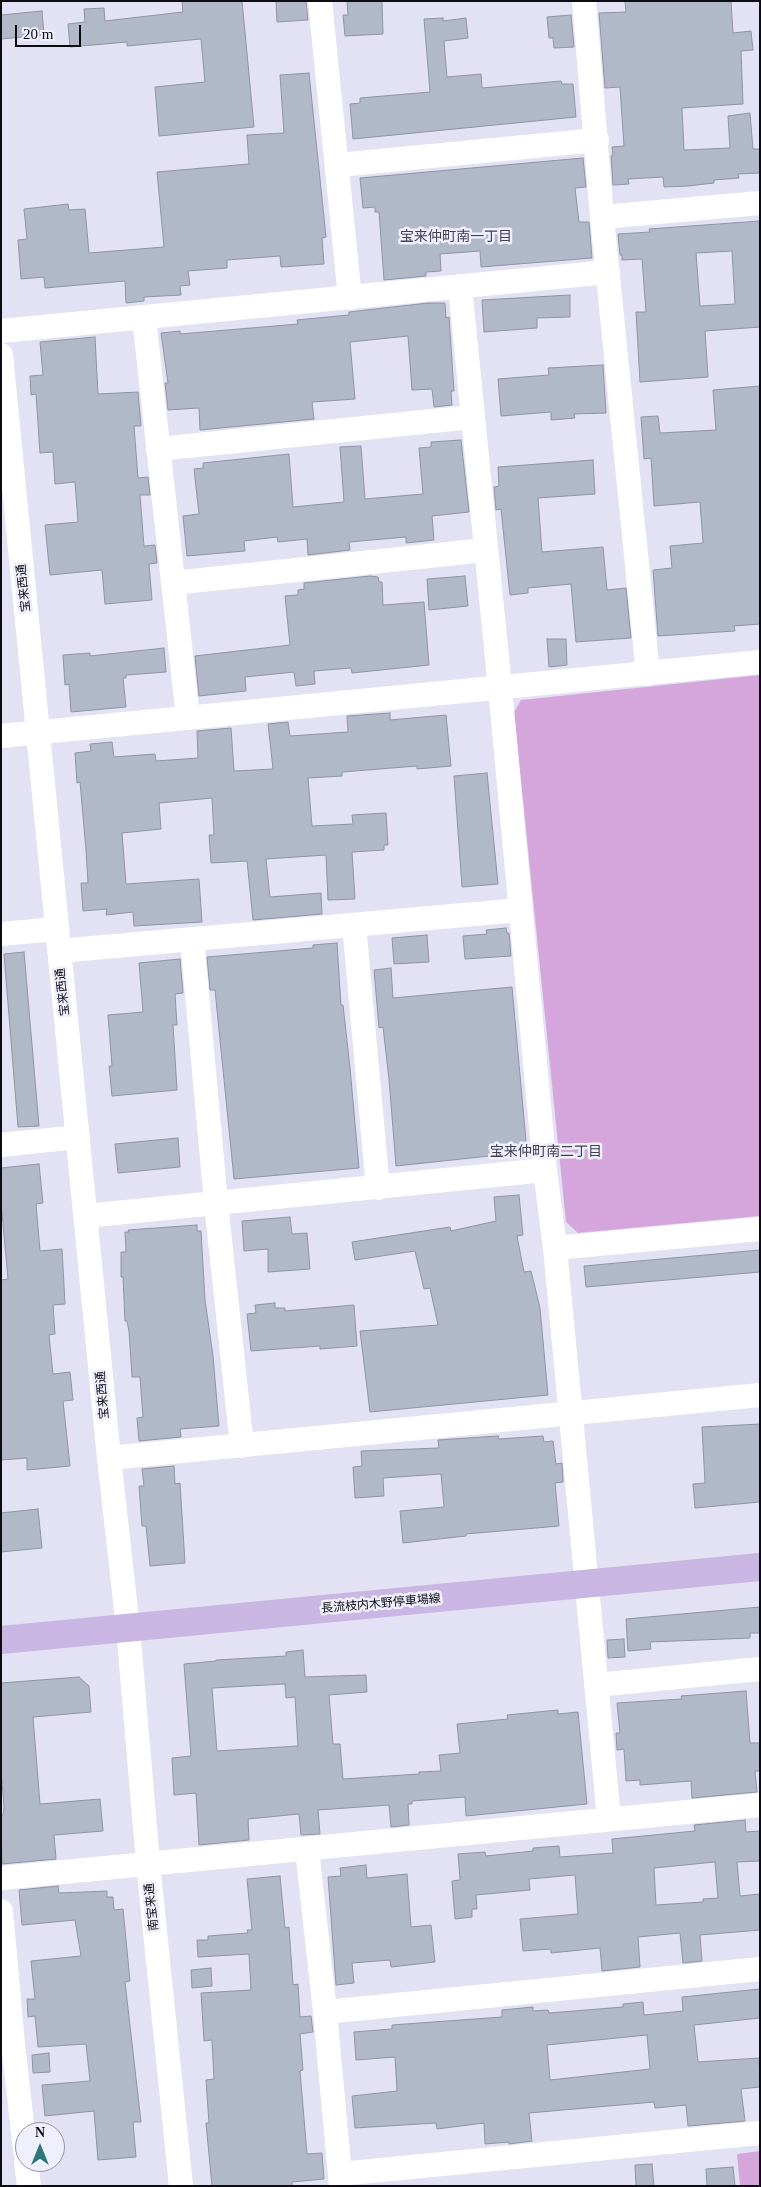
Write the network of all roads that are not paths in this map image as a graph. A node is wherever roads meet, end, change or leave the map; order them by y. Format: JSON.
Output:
{"nodes":[{"id":1,"x":320,"y":1,"type":"edge"},
{"id":2,"x":584,"y":1,"type":"edge"},
{"id":3,"x":597,"y":140,"type":"junction"},
{"id":4,"x":338,"y":165,"type":"junction"},
{"id":5,"x":760,"y":203,"type":"edge"},
{"id":6,"x":602,"y":217,"type":"junction"},
{"id":7,"x":608,"y":272,"type":"junction"},
{"id":8,"x":460,"y":286,"type":"junction"},
{"id":9,"x":350,"y":298,"type":"junction"},
{"id":10,"x":144,"y":318,"type":"junction"},
{"id":11,"x":1,"y":331,"type":"edge"},
{"id":12,"x":1,"y":355,"type":"edge"},
{"id":13,"x":472,"y":417,"type":"junction"},
{"id":14,"x":158,"y":449,"type":"junction"},
{"id":15,"x":485,"y":550,"type":"junction"},
{"id":16,"x":173,"y":583,"type":"junction"},
{"id":17,"x":760,"y":662,"type":"edge"},
{"id":18,"x":648,"y":674,"type":"junction"},
{"id":19,"x":500,"y":688,"type":"junction"},
{"id":20,"x":188,"y":718,"type":"junction"},
{"id":21,"x":38,"y":733,"type":"junction"},
{"id":22,"x":1,"y":736,"type":"edge"},
{"id":23,"x":520,"y":910,"type":"junction"},
{"id":24,"x":354,"y":925,"type":"junction"},
{"id":25,"x":1,"y":934,"type":"edge"},
{"id":26,"x":58,"y":940,"type":"junction"},
{"id":27,"x":192,"y":940,"type":"junction"},
{"id":28,"x":78,"y":1137,"type":"junction"},
{"id":29,"x":1,"y":1144,"type":"edge"},
{"id":30,"x":545,"y":1170,"type":"junction"},
{"id":31,"x":378,"y":1188,"type":"junction"},
{"id":32,"x":216,"y":1203,"type":"junction"},
{"id":33,"x":86,"y":1216,"type":"junction"},
{"id":34,"x":760,"y":1229,"type":"edge"},
{"id":35,"x":555,"y":1248,"type":"junction"},
{"id":36,"x":760,"y":1395,"type":"edge"},
{"id":37,"x":570,"y":1414,"type":"junction"},
{"id":38,"x":242,"y":1446,"type":"junction"},
{"id":39,"x":109,"y":1458,"type":"junction"},
{"id":40,"x":760,"y":1567,"type":"edge"},
{"id":41,"x":587,"y":1584,"type":"junction"},
{"id":42,"x":128,"y":1628,"type":"junction"},
{"id":43,"x":1,"y":1640,"type":"edge"},
{"id":44,"x":760,"y":1669,"type":"edge"},
{"id":45,"x":596,"y":1685,"type":"junction"},
{"id":46,"x":760,"y":1805,"type":"edge"},
{"id":47,"x":609,"y":1819,"type":"junction"},
{"id":48,"x":307,"y":1850,"type":"junction"},
{"id":49,"x":148,"y":1863,"type":"junction"},
{"id":50,"x":1,"y":1878,"type":"edge"},
{"id":51,"x":1,"y":1911,"type":"edge"},
{"id":52,"x":760,"y":1969,"type":"edge"},
{"id":53,"x":325,"y":2012,"type":"junction"},
{"id":54,"x":7,"y":2045,"type":"edge"},
{"id":55,"x":20,"y":2122,"type":"edge"},
{"id":56,"x":760,"y":2133,"type":"edge"},
{"id":57,"x":27,"y":2172,"type":"edge"},
{"id":58,"x":340,"y":2180,"type":"edge"},
{"id":59,"x":29,"y":2186,"type":"edge"},
{"id":60,"x":181,"y":2186,"type":"edge"}],
"edges":[{"from":1,"to":4,"type":"street"},
{"from":2,"to":3,"type":"street"},
{"from":3,"to":4,"type":"street"},
{"from":3,"to":6,"type":"street"},
{"from":4,"to":9,"type":"street"},
{"from":5,"to":6,"type":"street"},
{"from":6,"to":7,"type":"street"},
{"from":7,"to":8,"type":"street"},
{"from":7,"to":18,"type":"street"},
{"from":8,"to":9,"type":"street"},
{"from":8,"to":13,"type":"street"},
{"from":9,"to":10,"type":"street"},
{"from":10,"to":11,"type":"street"},
{"from":10,"to":14,"type":"street"},
{"from":12,"to":21,"type":"street","name":"宝来西通"},
{"from":13,"to":14,"type":"street"},
{"from":13,"to":15,"type":"street"},
{"from":14,"to":16,"type":"street"},
{"from":15,"to":16,"type":"street"},
{"from":15,"to":19,"type":"street"},
{"from":16,"to":20,"type":"street"},
{"from":17,"to":18,"type":"street"},
{"from":18,"to":19,"type":"street"},
{"from":19,"to":20,"type":"street"},
{"from":19,"to":23,"type":"street"},
{"from":20,"to":21,"type":"street"},
{"from":21,"to":22,"type":"street"},
{"from":21,"to":26,"type":"street","name":"宝来西通"},
{"from":23,"to":24,"type":"street"},
{"from":23,"to":30,"type":"street"},
{"from":24,"to":27,"type":"street"},
{"from":24,"to":31,"type":"street"},
{"from":25,"to":26,"type":"street"},
{"from":26,"to":27,"type":"street"},
{"from":26,"to":28,"type":"street","name":"宝来西通"},
{"from":27,"to":32,"type":"street"},
{"from":28,"to":29,"type":"street"},
{"from":28,"to":33,"type":"street","name":"宝来西通"},
{"from":30,"to":31,"type":"street"},
{"from":30,"to":35,"type":"street"},
{"from":31,"to":32,"type":"street"},
{"from":32,"to":33,"type":"street"},
{"from":32,"to":38,"type":"street"},
{"from":33,"to":39,"type":"street","name":"宝来西通"},
{"from":34,"to":35,"type":"street"},
{"from":35,"to":37,"type":"street"},
{"from":36,"to":37,"type":"street"},
{"from":37,"to":38,"type":"street"},
{"from":37,"to":41,"type":"street"},
{"from":38,"to":39,"type":"street"},
{"from":39,"to":42,"type":"street","name":"宝来西通"},
{"from":40,"to":41,"type":"main road","name":"長流枝内木野停車場線"},
{"from":41,"to":42,"type":"main road","name":"長流枝内木野停車場線"},
{"from":41,"to":45,"type":"street"},
{"from":42,"to":43,"type":"main road","name":"長流枝内木野停車場線"},
{"from":42,"to":49,"type":"street","name":"南宝来通"},
{"from":44,"to":45,"type":"street"},
{"from":45,"to":47,"type":"street"},
{"from":46,"to":47,"type":"street"},
{"from":47,"to":48,"type":"street"},
{"from":48,"to":49,"type":"street"},
{"from":48,"to":53,"type":"street"},
{"from":49,"to":50,"type":"street"},
{"from":49,"to":60,"type":"street","name":"南宝来通"},
{"from":51,"to":54,"type":"street"},
{"from":52,"to":53,"type":"street"},
{"from":53,"to":58,"type":"street"},
{"from":54,"to":55,"type":"street"},
{"from":56,"to":58,"type":"street"},
{"from":57,"to":59,"type":"street"}]}
